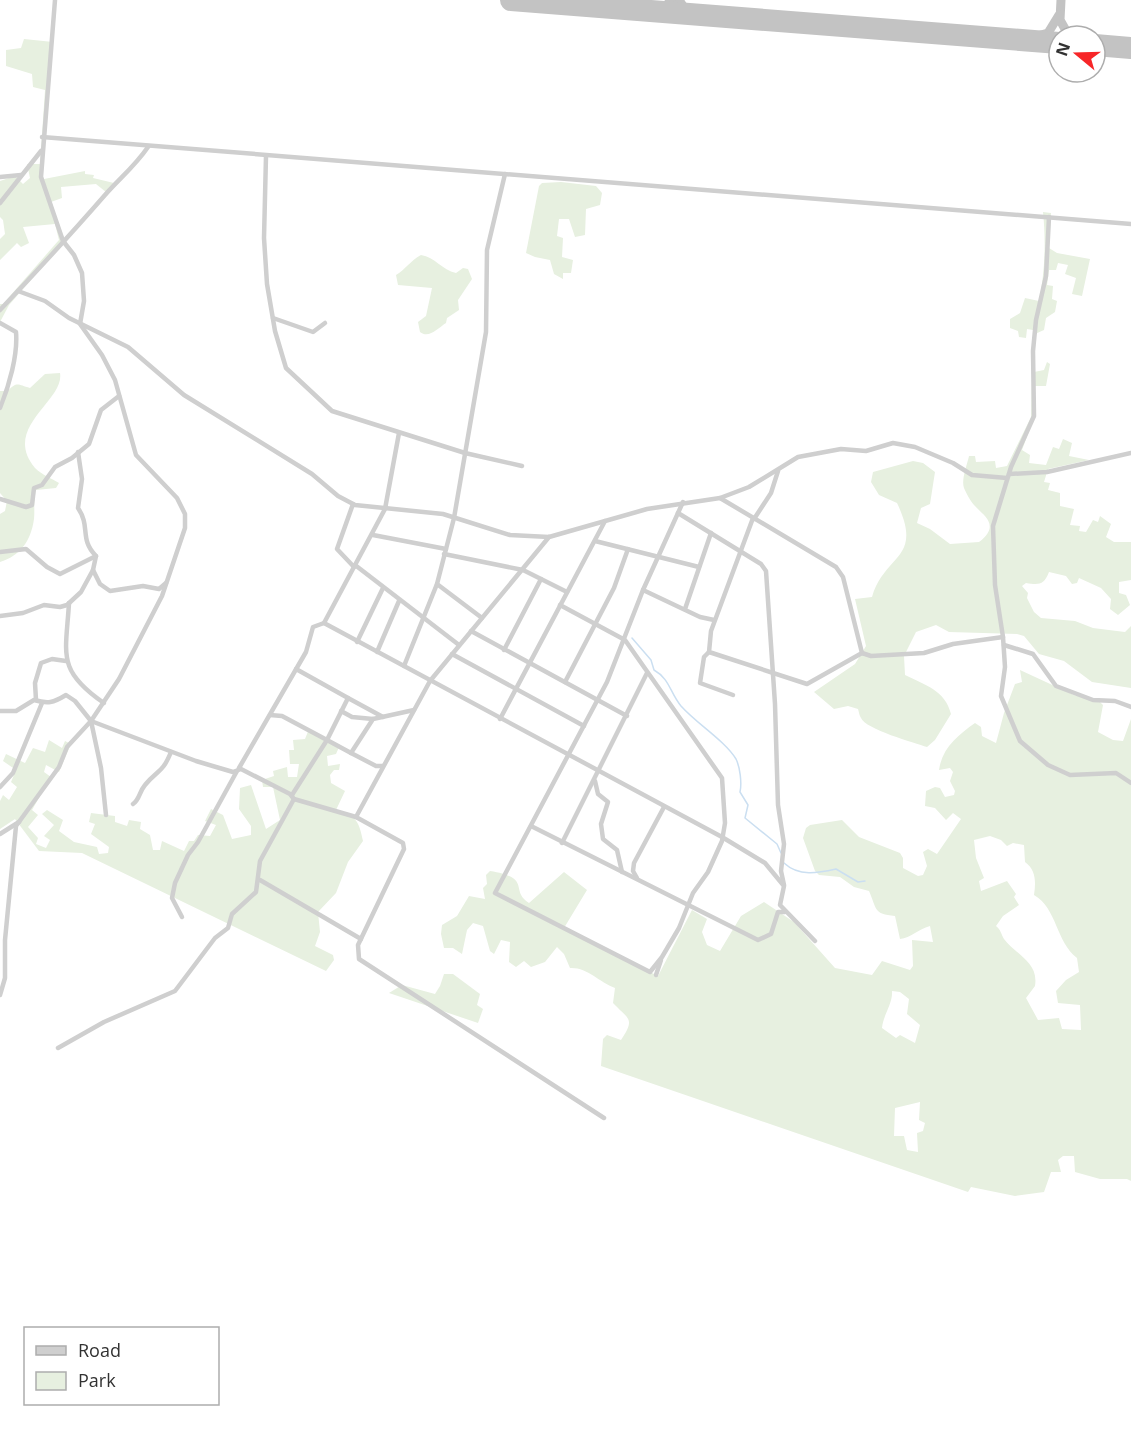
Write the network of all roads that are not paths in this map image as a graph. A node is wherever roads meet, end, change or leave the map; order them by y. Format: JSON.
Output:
{"nodes":[{"id":1,"x":55,"y":0,"type":"edge"},
{"id":2,"x":42,"y":137,"type":"junction"},
{"id":3,"x":148,"y":147,"type":"junction"},
{"id":4,"x":41,"y":151,"type":"junction"},
{"id":5,"x":266,"y":156,"type":"junction"},
{"id":6,"x":505,"y":174,"type":"junction"},
{"id":7,"x":21,"y":175,"type":"junction"},
{"id":8,"x":0,"y":177,"type":"edge"},
{"id":9,"x":0,"y":202,"type":"edge"},
{"id":10,"x":1049,"y":217,"type":"junction"},
{"id":11,"x":1131,"y":224,"type":"edge"},
{"id":12,"x":63,"y":241,"type":"junction"},
{"id":13,"x":18,"y":291,"type":"junction"},
{"id":14,"x":2,"y":305,"type":"edge"},
{"id":15,"x":0,"y":310,"type":"edge"},
{"id":16,"x":273,"y":318,"type":"junction"},
{"id":17,"x":325,"y":322,"type":"dead end"},
{"id":18,"x":0,"y":323,"type":"edge"},
{"id":19,"x":80,"y":324,"type":"junction"},
{"id":20,"x":119,"y":396,"type":"junction"},
{"id":21,"x":0,"y":408,"type":"edge"},
{"id":22,"x":399,"y":433,"type":"junction"},
{"id":23,"x":78,"y":452,"type":"junction"},
{"id":24,"x":465,"y":453,"type":"junction"},
{"id":25,"x":1131,"y":453,"type":"edge"},
{"id":26,"x":522,"y":466,"type":"dead end"},
{"id":27,"x":778,"y":471,"type":"junction"},
{"id":28,"x":1008,"y":476,"type":"junction"},
{"id":29,"x":720,"y":498,"type":"junction"},
{"id":30,"x":0,"y":500,"type":"edge"},
{"id":31,"x":682,"y":502,"type":"junction"},
{"id":32,"x":353,"y":504,"type":"junction"},
{"id":33,"x":385,"y":509,"type":"junction"},
{"id":34,"x":678,"y":513,"type":"junction"},
{"id":35,"x":454,"y":518,"type":"junction"},
{"id":36,"x":753,"y":519,"type":"junction"},
{"id":37,"x":605,"y":521,"type":"junction"},
{"id":38,"x":711,"y":533,"type":"junction"},
{"id":39,"x":373,"y":535,"type":"junction"},
{"id":40,"x":549,"y":537,"type":"junction"},
{"id":41,"x":595,"y":541,"type":"junction"},
{"id":42,"x":628,"y":549,"type":"junction"},
{"id":43,"x":445,"y":551,"type":"junction"},
{"id":44,"x":741,"y":551,"type":"junction"},
{"id":45,"x":0,"y":552,"type":"edge"},
{"id":46,"x":96,"y":556,"type":"junction"},
{"id":47,"x":660,"y":556,"type":"junction"},
{"id":48,"x":355,"y":566,"type":"junction"},
{"id":49,"x":699,"y":567,"type":"junction"},
{"id":50,"x":93,"y":570,"type":"junction"},
{"id":51,"x":524,"y":570,"type":"junction"},
{"id":52,"x":541,"y":579,"type":"junction"},
{"id":53,"x":169,"y":580,"type":"junction"},
{"id":54,"x":437,"y":584,"type":"junction"},
{"id":55,"x":383,"y":588,"type":"junction"},
{"id":56,"x":643,"y":590,"type":"junction"},
{"id":57,"x":567,"y":592,"type":"junction"},
{"id":58,"x":399,"y":601,"type":"junction"},
{"id":59,"x":69,"y":603,"type":"junction"},
{"id":60,"x":560,"y":605,"type":"junction"},
{"id":61,"x":685,"y":609,"type":"junction"},
{"id":62,"x":0,"y":616,"type":"edge"},
{"id":63,"x":482,"y":618,"type":"junction"},
{"id":64,"x":423,"y":620,"type":"junction"},
{"id":65,"x":714,"y":620,"type":"junction"},
{"id":66,"x":324,"y":623,"type":"junction"},
{"id":67,"x":598,"y":623,"type":"junction"},
{"id":68,"x":471,"y":631,"type":"junction"},
{"id":69,"x":1003,"y":637,"type":"junction"},
{"id":70,"x":625,"y":640,"type":"junction"},
{"id":71,"x":357,"y":642,"type":"junction"},
{"id":72,"x":459,"y":645,"type":"junction"},
{"id":73,"x":1004,"y":645,"type":"junction"},
{"id":74,"x":504,"y":650,"type":"junction"},
{"id":75,"x":377,"y":652,"type":"junction"},
{"id":76,"x":709,"y":652,"type":"junction"},
{"id":77,"x":862,"y":653,"type":"junction"},
{"id":78,"x":452,"y":654,"type":"junction"},
{"id":79,"x":66,"y":661,"type":"junction"},
{"id":80,"x":530,"y":664,"type":"junction"},
{"id":81,"x":404,"y":666,"type":"junction"},
{"id":82,"x":296,"y":669,"type":"junction"},
{"id":83,"x":647,"y":673,"type":"junction"},
{"id":84,"x":773,"y":674,"type":"junction"},
{"id":85,"x":430,"y":681,"type":"junction"},
{"id":86,"x":565,"y":682,"type":"junction"},
{"id":87,"x":515,"y":689,"type":"junction"},
{"id":88,"x":733,"y":695,"type":"dead end"},
{"id":89,"x":348,"y":699,"type":"junction"},
{"id":90,"x":597,"y":699,"type":"junction"},
{"id":91,"x":36,"y":700,"type":"junction"},
{"id":92,"x":104,"y":703,"type":"junction"},
{"id":93,"x":42,"y":704,"type":"junction"},
{"id":94,"x":1131,"y":707,"type":"edge"},
{"id":95,"x":414,"y":710,"type":"junction"},
{"id":96,"x":0,"y":711,"type":"edge"},
{"id":97,"x":341,"y":711,"type":"junction"},
{"id":98,"x":270,"y":715,"type":"junction"},
{"id":99,"x":627,"y":716,"type":"junction"},
{"id":100,"x":383,"y":717,"type":"junction"},
{"id":101,"x":500,"y":718,"type":"junction"},
{"id":102,"x":373,"y":719,"type":"junction"},
{"id":103,"x":91,"y":721,"type":"junction"},
{"id":104,"x":584,"y":726,"type":"junction"},
{"id":105,"x":327,"y":740,"type":"junction"},
{"id":106,"x":171,"y":752,"type":"junction"},
{"id":107,"x":351,"y":753,"type":"junction"},
{"id":108,"x":570,"y":755,"type":"junction"},
{"id":109,"x":383,"y":766,"type":"junction"},
{"id":110,"x":238,"y":769,"type":"junction"},
{"id":111,"x":599,"y":772,"type":"junction"},
{"id":112,"x":595,"y":781,"type":"junction"},
{"id":113,"x":1131,"y":783,"type":"edge"},
{"id":114,"x":0,"y":787,"type":"edge"},
{"id":115,"x":293,"y":797,"type":"junction"},
{"id":116,"x":133,"y":804,"type":"dead end"},
{"id":117,"x":664,"y":807,"type":"junction"},
{"id":118,"x":106,"y":815,"type":"dead end"},
{"id":119,"x":356,"y":817,"type":"junction"},
{"id":120,"x":19,"y":822,"type":"junction"},
{"id":121,"x":531,"y":826,"type":"junction"},
{"id":122,"x":0,"y":834,"type":"edge"},
{"id":123,"x":722,"y":837,"type":"junction"},
{"id":124,"x":562,"y":843,"type":"junction"},
{"id":125,"x":622,"y":872,"type":"junction"},
{"id":126,"x":260,"y":880,"type":"junction"},
{"id":127,"x":641,"y":881,"type":"junction"},
{"id":128,"x":784,"y":886,"type":"junction"},
{"id":129,"x":689,"y":905,"type":"junction"},
{"id":130,"x":785,"y":912,"type":"junction"},
{"id":131,"x":182,"y":917,"type":"dead end"},
{"id":132,"x":361,"y":939,"type":"junction"},
{"id":133,"x":815,"y":941,"type":"dead end"},
{"id":134,"x":662,"y":957,"type":"junction"},
{"id":135,"x":656,"y":975,"type":"dead end"},
{"id":136,"x":0,"y":995,"type":"edge"},
{"id":137,"x":58,"y":1048,"type":"dead end"},
{"id":138,"x":604,"y":1119,"type":"dead end"}],
"edges":[{"from":1,"to":2,"type":"street"},
{"from":2,"to":3,"type":"street"},
{"from":2,"to":4,"type":"street"},
{"from":3,"to":5,"type":"street"},
{"from":3,"to":12,"type":"street"},
{"from":4,"to":7,"type":"street"},
{"from":4,"to":12,"type":"street"},
{"from":5,"to":6,"type":"street"},
{"from":5,"to":16,"type":"street"},
{"from":6,"to":10,"type":"street"},
{"from":6,"to":24,"type":"street"},
{"from":7,"to":8,"type":"street"},
{"from":7,"to":9,"type":"street"},
{"from":10,"to":11,"type":"street"},
{"from":10,"to":28,"type":"street"},
{"from":12,"to":13,"type":"street"},
{"from":12,"to":19,"type":"street"},
{"from":13,"to":14,"type":"street"},
{"from":13,"to":19,"type":"street"},
{"from":14,"to":15,"type":"street"},
{"from":16,"to":17,"type":"street"},
{"from":16,"to":22,"type":"street"},
{"from":18,"to":21,"type":"street"},
{"from":19,"to":20,"type":"street"},
{"from":19,"to":32,"type":"street"},
{"from":20,"to":23,"type":"street"},
{"from":20,"to":53,"type":"street"},
{"from":22,"to":24,"type":"street"},
{"from":22,"to":33,"type":"street"},
{"from":23,"to":30,"type":"street"},
{"from":23,"to":46,"type":"street"},
{"from":24,"to":26,"type":"street"},
{"from":24,"to":35,"type":"street"},
{"from":25,"to":28,"type":"street"},
{"from":27,"to":28,"type":"street"},
{"from":27,"to":29,"type":"street"},
{"from":27,"to":36,"type":"street"},
{"from":28,"to":69,"type":"street"},
{"from":29,"to":31,"type":"street"},
{"from":29,"to":36,"type":"street"},
{"from":31,"to":34,"type":"street"},
{"from":31,"to":37,"type":"street"},
{"from":32,"to":33,"type":"street"},
{"from":32,"to":48,"type":"street"},
{"from":33,"to":35,"type":"street"},
{"from":33,"to":39,"type":"street"},
{"from":34,"to":38,"type":"street"},
{"from":34,"to":47,"type":"street"},
{"from":35,"to":40,"type":"street"},
{"from":35,"to":43,"type":"street"},
{"from":36,"to":44,"type":"street"},
{"from":36,"to":77,"type":"street"},
{"from":37,"to":40,"type":"street"},
{"from":37,"to":41,"type":"street"},
{"from":38,"to":44,"type":"street"},
{"from":38,"to":49,"type":"street"},
{"from":39,"to":43,"type":"street"},
{"from":39,"to":48,"type":"street"},
{"from":40,"to":51,"type":"street"},
{"from":41,"to":42,"type":"street"},
{"from":41,"to":57,"type":"street"},
{"from":42,"to":47,"type":"street"},
{"from":42,"to":67,"type":"street"},
{"from":43,"to":51,"type":"street"},
{"from":43,"to":54,"type":"street"},
{"from":44,"to":65,"type":"street"},
{"from":44,"to":84,"type":"street"},
{"from":45,"to":46,"type":"street"},
{"from":46,"to":50,"type":"street"},
{"from":47,"to":49,"type":"street"},
{"from":47,"to":56,"type":"street"},
{"from":48,"to":55,"type":"street"},
{"from":48,"to":66,"type":"street"},
{"from":49,"to":61,"type":"street"},
{"from":50,"to":53,"type":"street"},
{"from":50,"to":59,"type":"street"},
{"from":51,"to":52,"type":"street"},
{"from":51,"to":63,"type":"street"},
{"from":52,"to":57,"type":"street"},
{"from":52,"to":74,"type":"street"},
{"from":53,"to":92,"type":"street"},
{"from":54,"to":63,"type":"street"},
{"from":54,"to":64,"type":"street"},
{"from":55,"to":58,"type":"street"},
{"from":55,"to":71,"type":"street"},
{"from":56,"to":61,"type":"street"},
{"from":56,"to":70,"type":"street"},
{"from":57,"to":60,"type":"street"},
{"from":58,"to":64,"type":"street"},
{"from":58,"to":75,"type":"street"},
{"from":59,"to":62,"type":"street"},
{"from":59,"to":79,"type":"street"},
{"from":60,"to":67,"type":"street"},
{"from":60,"to":80,"type":"street"},
{"from":61,"to":65,"type":"street"},
{"from":63,"to":68,"type":"street"},
{"from":64,"to":72,"type":"street"},
{"from":64,"to":81,"type":"street"},
{"from":65,"to":76,"type":"street"},
{"from":66,"to":71,"type":"street"},
{"from":66,"to":82,"type":"street"},
{"from":67,"to":70,"type":"street"},
{"from":67,"to":86,"type":"street"},
{"from":68,"to":72,"type":"street"},
{"from":68,"to":74,"type":"street"},
{"from":69,"to":73,"type":"street"},
{"from":69,"to":77,"type":"street"},
{"from":70,"to":83,"type":"street"},
{"from":70,"to":90,"type":"street"},
{"from":71,"to":75,"type":"street"},
{"from":72,"to":78,"type":"street"},
{"from":73,"to":94,"type":"street"},
{"from":73,"to":113,"type":"street"},
{"from":74,"to":80,"type":"street"},
{"from":75,"to":81,"type":"street"},
{"from":76,"to":84,"type":"street"},
{"from":76,"to":88,"type":"street"},
{"from":77,"to":84,"type":"street"},
{"from":78,"to":85,"type":"street"},
{"from":78,"to":87,"type":"street"},
{"from":79,"to":91,"type":"street"},
{"from":79,"to":92,"type":"street"},
{"from":80,"to":86,"type":"street"},
{"from":80,"to":87,"type":"street"},
{"from":81,"to":85,"type":"street"},
{"from":82,"to":89,"type":"street"},
{"from":82,"to":98,"type":"street"},
{"from":83,"to":99,"type":"street"},
{"from":83,"to":123,"type":"street"},
{"from":84,"to":128,"type":"street"},
{"from":85,"to":95,"type":"street"},
{"from":85,"to":101,"type":"street"},
{"from":86,"to":90,"type":"street"},
{"from":87,"to":101,"type":"street"},
{"from":87,"to":104,"type":"street"},
{"from":89,"to":97,"type":"street"},
{"from":89,"to":100,"type":"street"},
{"from":90,"to":99,"type":"street"},
{"from":90,"to":104,"type":"street"},
{"from":91,"to":93,"type":"street"},
{"from":91,"to":96,"type":"street"},
{"from":92,"to":103,"type":"street"},
{"from":93,"to":103,"type":"street"},
{"from":93,"to":114,"type":"street"},
{"from":95,"to":100,"type":"street"},
{"from":95,"to":109,"type":"street"},
{"from":97,"to":102,"type":"street"},
{"from":97,"to":105,"type":"street"},
{"from":98,"to":105,"type":"street"},
{"from":98,"to":110,"type":"street"},
{"from":99,"to":111,"type":"street"},
{"from":100,"to":102,"type":"street"},
{"from":101,"to":108,"type":"street"},
{"from":102,"to":107,"type":"street"},
{"from":103,"to":106,"type":"street"},
{"from":103,"to":118,"type":"street"},
{"from":103,"to":120,"type":"street"},
{"from":104,"to":108,"type":"street"},
{"from":105,"to":107,"type":"street"},
{"from":105,"to":115,"type":"street"},
{"from":106,"to":110,"type":"street"},
{"from":106,"to":116,"type":"street"},
{"from":107,"to":109,"type":"street"},
{"from":108,"to":111,"type":"street"},
{"from":108,"to":121,"type":"street"},
{"from":109,"to":119,"type":"street"},
{"from":110,"to":115,"type":"street"},
{"from":110,"to":131,"type":"street"},
{"from":111,"to":112,"type":"street"},
{"from":111,"to":117,"type":"street"},
{"from":112,"to":124,"type":"street"},
{"from":112,"to":125,"type":"street"},
{"from":115,"to":119,"type":"street"},
{"from":115,"to":126,"type":"street"},
{"from":117,"to":123,"type":"street"},
{"from":117,"to":127,"type":"street"},
{"from":119,"to":132,"type":"street"},
{"from":120,"to":122,"type":"street"},
{"from":120,"to":136,"type":"street"},
{"from":121,"to":124,"type":"street"},
{"from":121,"to":134,"type":"street"},
{"from":123,"to":128,"type":"street"},
{"from":123,"to":129,"type":"street"},
{"from":124,"to":125,"type":"street"},
{"from":125,"to":127,"type":"street"},
{"from":126,"to":132,"type":"street"},
{"from":126,"to":137,"type":"street"},
{"from":127,"to":129,"type":"street"},
{"from":128,"to":130,"type":"street"},
{"from":129,"to":130,"type":"street"},
{"from":129,"to":134,"type":"street"},
{"from":130,"to":133,"type":"street"},
{"from":132,"to":138,"type":"street"},
{"from":134,"to":135,"type":"street"}]}
